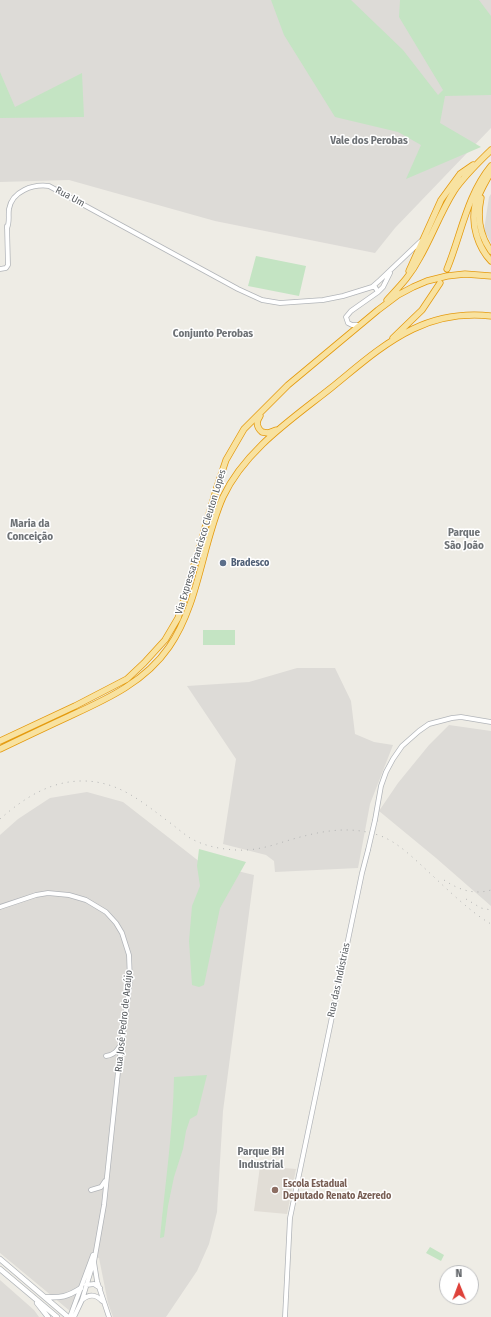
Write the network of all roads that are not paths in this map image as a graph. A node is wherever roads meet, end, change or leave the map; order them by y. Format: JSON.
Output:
{"nodes":[{"id":1,"x":491,"y":150,"type":"edge"},
{"id":2,"x":478,"y":162,"type":"junction"},
{"id":3,"x":491,"y":166,"type":"edge"},
{"id":4,"x":491,"y":172,"type":"edge"},
{"id":5,"x":485,"y":183,"type":"junction"},
{"id":6,"x":422,"y":240,"type":"junction"},
{"id":7,"x":491,"y":252,"type":"edge"},
{"id":8,"x":406,"y":256,"type":"junction"},
{"id":9,"x":414,"y":260,"type":"junction"},
{"id":10,"x":491,"y":261,"type":"edge"},
{"id":11,"x":1,"y":269,"type":"edge"},
{"id":12,"x":390,"y":270,"type":"junction"},
{"id":13,"x":447,"y":270,"type":"dead end"},
{"id":14,"x":491,"y":276,"type":"edge"},
{"id":15,"x":403,"y":283,"type":"junction"},
{"id":16,"x":440,"y":283,"type":"dead end"},
{"id":17,"x":372,"y":287,"type":"junction"},
{"id":18,"x":378,"y":292,"type":"junction"},
{"id":19,"x":378,"y":310,"type":"junction"},
{"id":20,"x":491,"y":316,"type":"edge"},
{"id":21,"x":359,"y":325,"type":"junction"},
{"id":22,"x":385,"y":345,"type":"junction"},
{"id":23,"x":263,"y":410,"type":"junction"},
{"id":24,"x":285,"y":424,"type":"junction"},
{"id":25,"x":491,"y":722,"type":"edge"},
{"id":26,"x":0,"y":741,"type":"edge"},
{"id":27,"x":0,"y":749,"type":"edge"},
{"id":28,"x":0,"y":907,"type":"edge"},
{"id":29,"x":122,"y":1042,"type":"junction"},
{"id":30,"x":106,"y":1056,"type":"dead end"},
{"id":31,"x":107,"y":1179,"type":"junction"},
{"id":32,"x":91,"y":1190,"type":"dead end"},
{"id":33,"x":96,"y":1247,"type":"junction"},
{"id":34,"x":0,"y":1259,"type":"edge"},
{"id":35,"x":94,"y":1262,"type":"junction"},
{"id":36,"x":0,"y":1269,"type":"edge"},
{"id":37,"x":88,"y":1284,"type":"junction"},
{"id":38,"x":81,"y":1288,"type":"junction"},
{"id":39,"x":100,"y":1289,"type":"junction"},
{"id":40,"x":33,"y":1296,"type":"junction"},
{"id":41,"x":45,"y":1297,"type":"junction"},
{"id":42,"x":82,"y":1300,"type":"junction"},
{"id":43,"x":104,"y":1304,"type":"junction"},
{"id":44,"x":48,"y":1317,"type":"edge"},
{"id":45,"x":56,"y":1317,"type":"edge"},
{"id":46,"x":69,"y":1317,"type":"edge"},
{"id":47,"x":74,"y":1317,"type":"edge"},
{"id":48,"x":109,"y":1317,"type":"edge"},
{"id":49,"x":285,"y":1317,"type":"edge"}],
"edges":[{"from":1,"to":2,"type":"highway"},
{"from":2,"to":6,"type":"highway"},
{"from":2,"to":15,"type":"highway"},
{"from":3,"to":13,"type":"highway"},
{"from":4,"to":5,"type":"highway"},
{"from":5,"to":7,"type":"highway"},
{"from":5,"to":10,"type":"highway"},
{"from":6,"to":8,"type":"street","name":"Rua Um"},
{"from":6,"to":9,"type":"highway"},
{"from":8,"to":9,"type":"street"},
{"from":8,"to":12,"type":"street","name":"Rua Um"},
{"from":9,"to":15,"type":"highway"},
{"from":11,"to":17,"type":"street","name":"Rua Um"},
{"from":12,"to":17,"type":"street","name":"Rua Um"},
{"from":12,"to":18,"type":"street"},
{"from":14,"to":19,"type":"highway"},
{"from":15,"to":19,"type":"highway"},
{"from":16,"to":22,"type":"highway"},
{"from":17,"to":18,"type":"street"},
{"from":18,"to":21,"type":"street"},
{"from":19,"to":21,"type":"highway","name":"Via Expressa Francisco Cleuton Lopes"},
{"from":20,"to":22,"type":"highway","name":"Via Expressa Francisco Cleuton Lopes"},
{"from":21,"to":23,"type":"highway","name":"Via Expressa Francisco Cleuton Lopes"},
{"from":22,"to":24,"type":"highway","name":"Via Expressa Francisco Cleuton Lopes"},
{"from":23,"to":24,"type":"highway"},
{"from":23,"to":26,"type":"highway","name":"Via Expressa Francisco Cleuton Lopes"},
{"from":24,"to":27,"type":"highway","name":"Via Expressa Francisco Cleuton Lopes"},
{"from":25,"to":49,"type":"street","name":"Rua das Indústrias","bridge":true},
{"from":28,"to":29,"type":"street","name":"Rua José Pedro de Araújo"},
{"from":29,"to":30,"type":"street"},
{"from":29,"to":31,"type":"street","name":"Rua José Pedro de Araújo"},
{"from":31,"to":32,"type":"street"},
{"from":31,"to":33,"type":"street","name":"Rua José Pedro de Araújo"},
{"from":33,"to":35,"type":"street","name":"Rua José Pedro de Araújo"},
{"from":33,"to":38,"type":"street","name":"Rua José Pedro de Araújo"},
{"from":34,"to":41,"type":"main road"},
{"from":35,"to":37,"type":"street"},
{"from":35,"to":39,"type":"street","name":"Rua José Pedro de Araújo"},
{"from":36,"to":40,"type":"main road"},
{"from":37,"to":38,"type":"street"},
{"from":37,"to":39,"type":"street"},
{"from":37,"to":42,"type":"street"},
{"from":38,"to":41,"type":"main road"},
{"from":38,"to":46,"type":"street","name":"Rua José Pedro de Araújo"},
{"from":39,"to":43,"type":"street","name":"Rua José Pedro de Araújo"},
{"from":40,"to":44,"type":"main road"},
{"from":40,"to":45,"type":"main road"},
{"from":41,"to":46,"type":"main road"},
{"from":42,"to":43,"type":"street"},
{"from":42,"to":47,"type":"street"},
{"from":43,"to":48,"type":"street","name":"Rua José Pedro de Araújo"}]}
